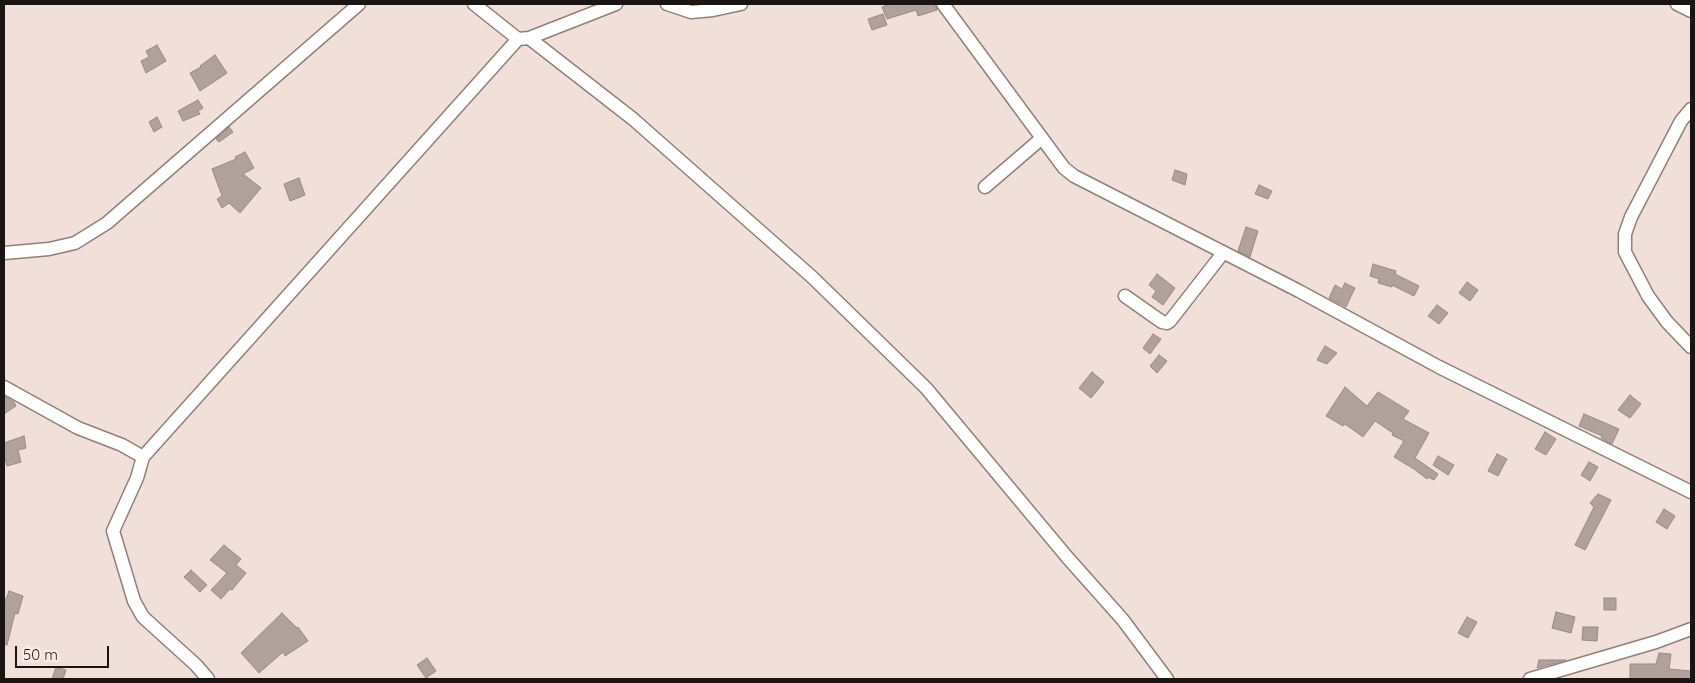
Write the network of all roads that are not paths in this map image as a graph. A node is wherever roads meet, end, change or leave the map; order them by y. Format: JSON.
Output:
{"nodes":[{"id":1,"x":359,"y":4,"type":"edge"},
{"id":2,"x":474,"y":4,"type":"edge"},
{"id":3,"x":616,"y":4,"type":"edge"},
{"id":4,"x":667,"y":4,"type":"edge"},
{"id":5,"x":741,"y":4,"type":"edge"},
{"id":6,"x":943,"y":4,"type":"edge"},
{"id":7,"x":1677,"y":4,"type":"edge"},
{"id":8,"x":1691,"y":11,"type":"edge"},
{"id":9,"x":524,"y":39,"type":"junction"},
{"id":10,"x":1691,"y":109,"type":"edge"},
{"id":11,"x":1042,"y":138,"type":"junction"},
{"id":12,"x":985,"y":188,"type":"dead end"},
{"id":13,"x":1223,"y":252,"type":"junction"},
{"id":14,"x":4,"y":253,"type":"edge"},
{"id":15,"x":1125,"y":296,"type":"dead end"},
{"id":16,"x":1691,"y":347,"type":"edge"},
{"id":17,"x":4,"y":387,"type":"edge"},
{"id":18,"x":144,"y":457,"type":"junction"},
{"id":19,"x":1691,"y":492,"type":"edge"},
{"id":20,"x":1691,"y":630,"type":"edge"},
{"id":21,"x":208,"y":679,"type":"edge"},
{"id":22,"x":1167,"y":679,"type":"edge"},
{"id":23,"x":1530,"y":679,"type":"edge"}],
"edges":[{"from":1,"to":14,"type":"street"},
{"from":2,"to":9,"type":"street"},
{"from":3,"to":9,"type":"street"},
{"from":4,"to":5,"type":"street"},
{"from":6,"to":11,"type":"street"},
{"from":7,"to":8,"type":"street"},
{"from":9,"to":18,"type":"street"},
{"from":9,"to":22,"type":"street"},
{"from":10,"to":16,"type":"street"},
{"from":11,"to":12,"type":"street"},
{"from":11,"to":13,"type":"street"},
{"from":13,"to":15,"type":"street"},
{"from":13,"to":19,"type":"street"},
{"from":17,"to":18,"type":"street"},
{"from":18,"to":21,"type":"street"},
{"from":20,"to":23,"type":"street"}]}
